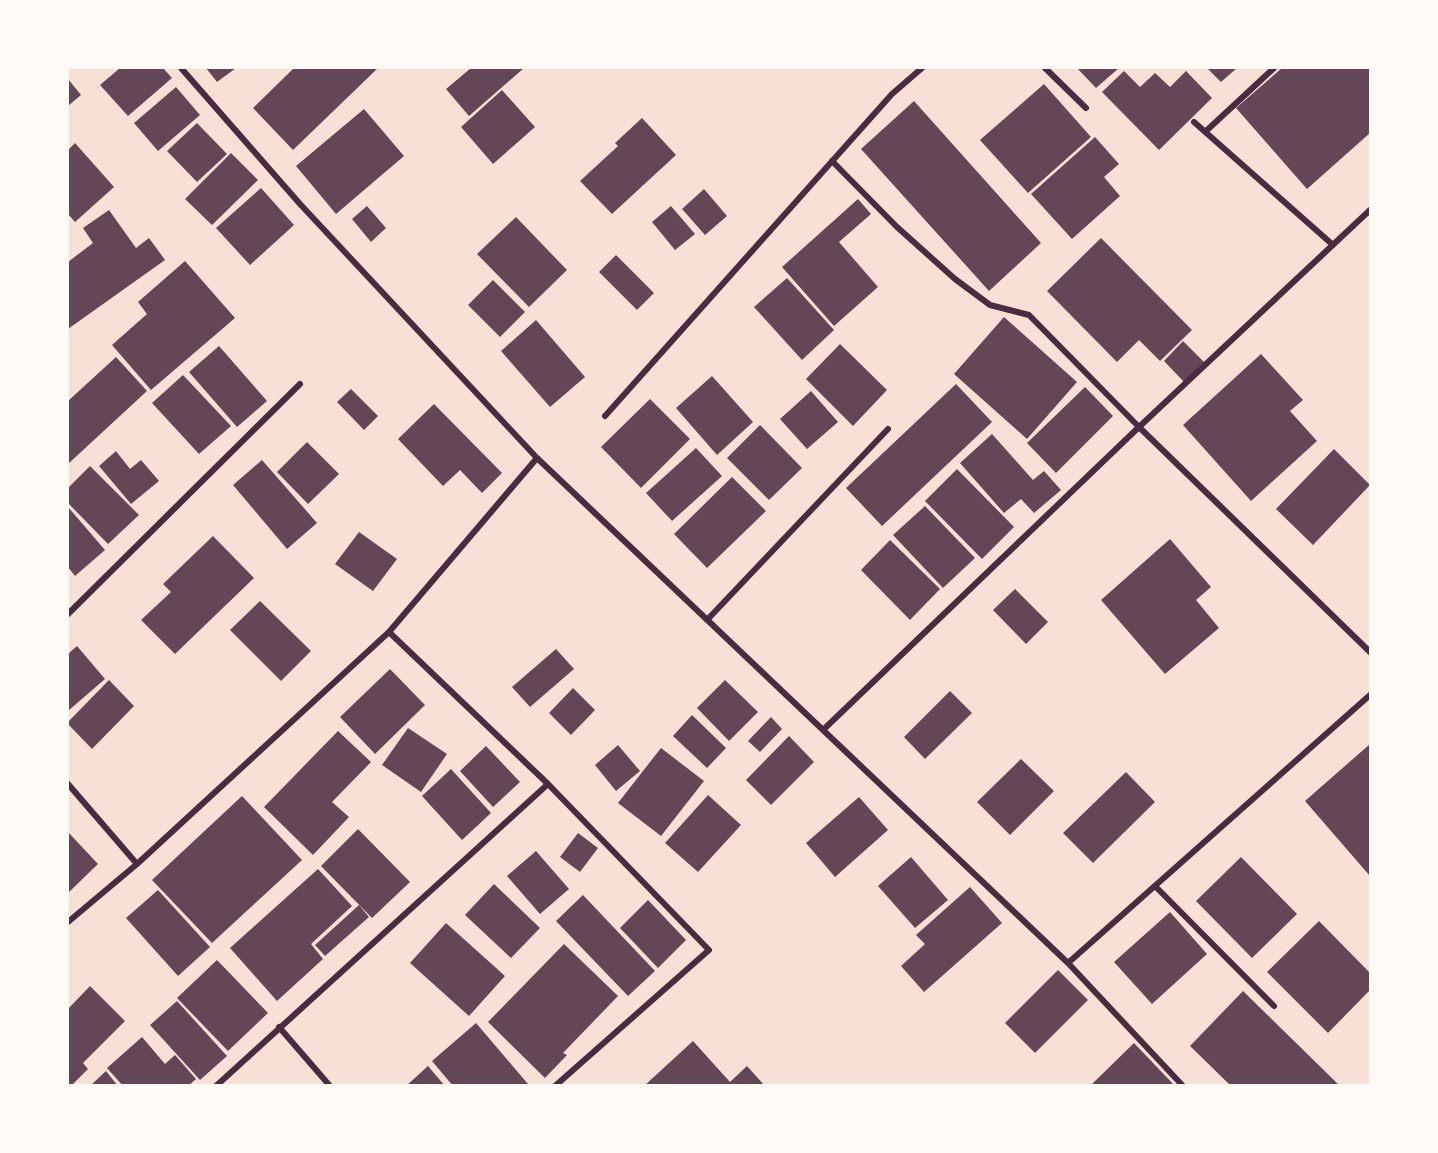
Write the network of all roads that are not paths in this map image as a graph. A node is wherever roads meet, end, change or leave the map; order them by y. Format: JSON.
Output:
{"nodes":[{"id":1,"x":181,"y":68,"type":"edge"},
{"id":2,"x":922,"y":68,"type":"edge"},
{"id":3,"x":1045,"y":68,"type":"edge"},
{"id":4,"x":1274,"y":68,"type":"edge"},
{"id":5,"x":1086,"y":108,"type":"dead end"},
{"id":6,"x":1194,"y":122,"type":"dead end"},
{"id":7,"x":1206,"y":132,"type":"junction"},
{"id":8,"x":832,"y":161,"type":"junction"},
{"id":9,"x":1371,"y":210,"type":"edge"},
{"id":10,"x":1333,"y":245,"type":"junction"},
{"id":11,"x":300,"y":384,"type":"dead end"},
{"id":12,"x":605,"y":416,"type":"dead end"},
{"id":13,"x":1139,"y":427,"type":"junction"},
{"id":14,"x":888,"y":429,"type":"dead end"},
{"id":15,"x":537,"y":458,"type":"junction"},
{"id":16,"x":68,"y":614,"type":"edge"},
{"id":17,"x":707,"y":620,"type":"junction"},
{"id":18,"x":389,"y":632,"type":"junction"},
{"id":19,"x":1371,"y":652,"type":"edge"},
{"id":20,"x":1371,"y":695,"type":"edge"},
{"id":21,"x":823,"y":730,"type":"junction"},
{"id":22,"x":68,"y":784,"type":"edge"},
{"id":23,"x":548,"y":784,"type":"junction"},
{"id":24,"x":137,"y":864,"type":"junction"},
{"id":25,"x":1155,"y":885,"type":"junction"},
{"id":26,"x":68,"y":922,"type":"edge"},
{"id":27,"x":1068,"y":963,"type":"junction"},
{"id":28,"x":1274,"y":1006,"type":"dead end"},
{"id":29,"x":279,"y":1027,"type":"junction"},
{"id":30,"x":216,"y":1086,"type":"edge"},
{"id":31,"x":330,"y":1086,"type":"edge"},
{"id":32,"x":555,"y":1086,"type":"edge"},
{"id":33,"x":1183,"y":1086,"type":"edge"}],
"edges":[{"from":1,"to":15,"type":"street"},
{"from":2,"to":8,"type":"street"},
{"from":3,"to":5,"type":"street"},
{"from":4,"to":7,"type":"street"},
{"from":6,"to":7,"type":"street"},
{"from":7,"to":10,"type":"street"},
{"from":8,"to":12,"type":"street"},
{"from":8,"to":13,"type":"street"},
{"from":9,"to":10,"type":"street"},
{"from":10,"to":13,"type":"street"},
{"from":11,"to":16,"type":"street"},
{"from":13,"to":19,"type":"street"},
{"from":13,"to":21,"type":"street"},
{"from":14,"to":17,"type":"street"},
{"from":15,"to":17,"type":"street"},
{"from":15,"to":18,"type":"street"},
{"from":17,"to":21,"type":"street"},
{"from":18,"to":23,"type":"street"},
{"from":18,"to":24,"type":"street"},
{"from":20,"to":25,"type":"street"},
{"from":21,"to":27,"type":"street"},
{"from":22,"to":24,"type":"street"},
{"from":23,"to":29,"type":"street"},
{"from":23,"to":32,"type":"street"},
{"from":24,"to":26,"type":"street"},
{"from":25,"to":27,"type":"street"},
{"from":25,"to":28,"type":"street"},
{"from":27,"to":33,"type":"street"},
{"from":29,"to":30,"type":"street"},
{"from":29,"to":31,"type":"street"}]}
